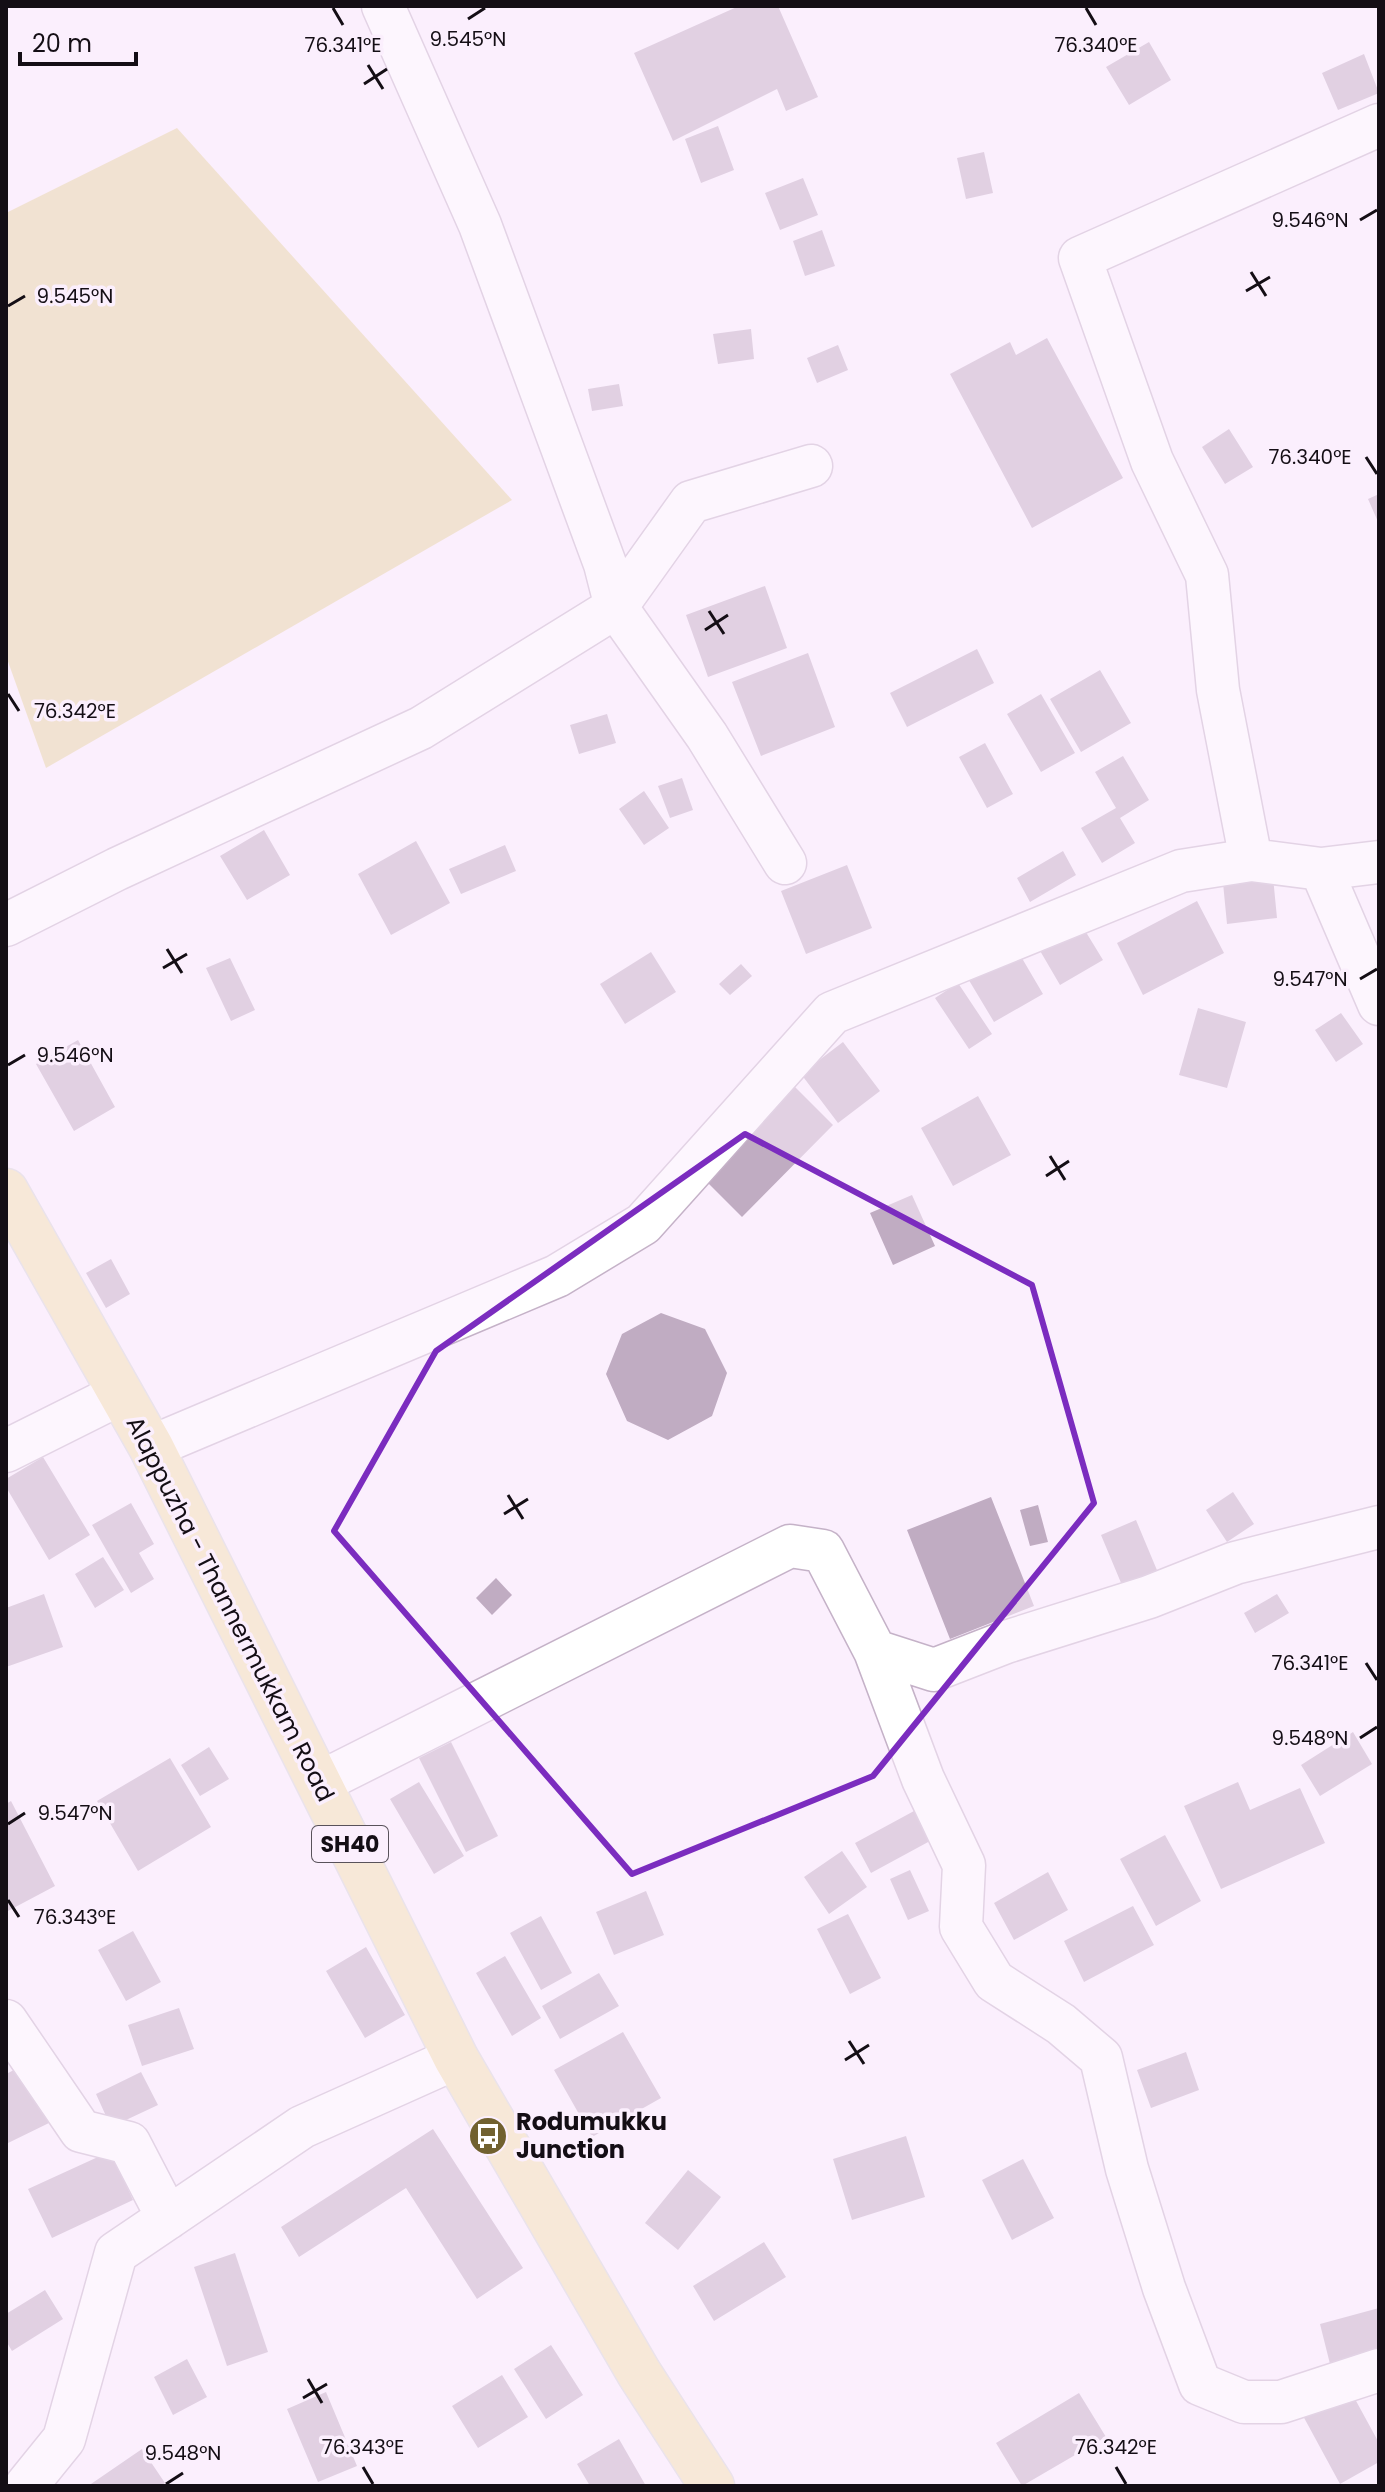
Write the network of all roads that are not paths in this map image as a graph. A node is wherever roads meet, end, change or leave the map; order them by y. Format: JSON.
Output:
{"nodes":[{"id":1,"x":383,"y":6,"type":"edge"},
{"id":2,"x":1379,"y":125,"type":"edge"},
{"id":3,"x":811,"y":466,"type":"dead end"},
{"id":4,"x":616,"y":607,"type":"junction"},
{"id":5,"x":1251,"y":860,"type":"junction"},
{"id":6,"x":1379,"y":862,"type":"edge"},
{"id":7,"x":785,"y":863,"type":"dead end"},
{"id":8,"x":1321,"y":869,"type":"junction"},
{"id":9,"x":6,"y":925,"type":"edge"},
{"id":10,"x":1379,"y":1004,"type":"edge"},
{"id":11,"x":6,"y":1191,"type":"edge"},
{"id":12,"x":118,"y":1395,"type":"junction"},
{"id":13,"x":151,"y":1447,"type":"junction"},
{"id":14,"x":6,"y":1451,"type":"edge"},
{"id":15,"x":1379,"y":1527,"type":"edge"},
{"id":16,"x":875,"y":1651,"type":"junction"},
{"id":17,"x":319,"y":1783,"type":"junction"},
{"id":18,"x":6,"y":2021,"type":"edge"},
{"id":19,"x":456,"y":2058,"type":"junction"},
{"id":20,"x":168,"y":2218,"type":"junction"},
{"id":21,"x":1379,"y":2370,"type":"edge"},
{"id":22,"x":26,"y":2486,"type":"edge"},
{"id":23,"x":712,"y":2486,"type":"edge"}],
"edges":[{"from":1,"to":4,"type":"street"},
{"from":2,"to":5,"type":"street"},
{"from":3,"to":4,"type":"street"},
{"from":4,"to":7,"type":"street"},
{"from":4,"to":9,"type":"street"},
{"from":5,"to":8,"type":"street"},
{"from":5,"to":13,"type":"street"},
{"from":6,"to":8,"type":"street"},
{"from":8,"to":10,"type":"street"},
{"from":11,"to":12,"type":"main road","name":"Alappuzha - Thannermukkam Road","number":"SH40"},
{"from":12,"to":13,"type":"main road","name":"Alappuzha - Thannermukkam Road","number":"SH40"},
{"from":12,"to":14,"type":"street"},
{"from":13,"to":17,"type":"main road","name":"Alappuzha - Thannermukkam Road","number":"SH40"},
{"from":15,"to":16,"type":"street"},
{"from":16,"to":17,"type":"street"},
{"from":16,"to":21,"type":"street"},
{"from":17,"to":19,"type":"main road","name":"Alappuzha - Thannermukkam Road","number":"SH40"},
{"from":18,"to":20,"type":"street"},
{"from":19,"to":20,"type":"street"},
{"from":19,"to":23,"type":"main road","name":"Alappuzha - Thannermukkam Road","number":"SH40"},
{"from":20,"to":22,"type":"street"}]}
